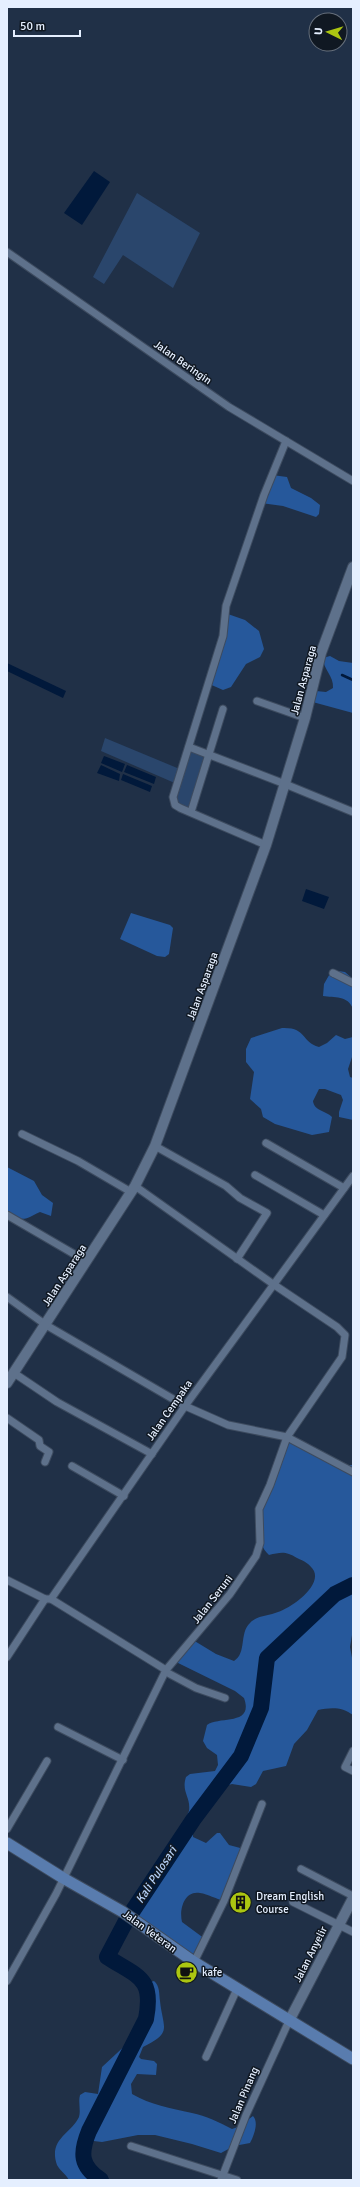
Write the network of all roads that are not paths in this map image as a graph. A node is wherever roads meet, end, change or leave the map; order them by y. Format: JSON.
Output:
{"nodes":[{"id":1,"x":7,"y":252,"type":"edge"},
{"id":2,"x":286,"y":441,"type":"junction"},
{"id":3,"x":353,"y":481,"type":"edge"},
{"id":4,"x":353,"y":567,"type":"edge"},
{"id":5,"x":257,"y":701,"type":"dead end"},
{"id":6,"x":223,"y":709,"type":"dead end"},
{"id":7,"x":305,"y":718,"type":"junction"},
{"id":8,"x":189,"y":747,"type":"junction"},
{"id":9,"x":209,"y":755,"type":"junction"},
{"id":10,"x":285,"y":784,"type":"junction"},
{"id":11,"x":191,"y":812,"type":"junction"},
{"id":12,"x":353,"y":812,"type":"edge"},
{"id":13,"x":266,"y":845,"type":"junction"},
{"id":14,"x":333,"y":973,"type":"dead end"},
{"id":15,"x":353,"y":983,"type":"edge"},
{"id":16,"x":22,"y":1134,"type":"dead end"},
{"id":17,"x":266,"y":1143,"type":"dead end"},
{"id":18,"x":155,"y":1146,"type":"junction"},
{"id":19,"x":255,"y":1175,"type":"dead end"},
{"id":20,"x":353,"y":1176,"type":"edge"},
{"id":21,"x":344,"y":1188,"type":"junction"},
{"id":22,"x":133,"y":1189,"type":"junction"},
{"id":23,"x":7,"y":1215,"type":"edge"},
{"id":24,"x":324,"y":1215,"type":"junction"},
{"id":25,"x":237,"y":1259,"type":"junction"},
{"id":26,"x":86,"y":1261,"type":"junction"},
{"id":27,"x":273,"y":1284,"type":"junction"},
{"id":28,"x":7,"y":1297,"type":"edge"},
{"id":29,"x":46,"y":1325,"type":"junction"},
{"id":30,"x":345,"y":1335,"type":"junction"},
{"id":31,"x":353,"y":1337,"type":"edge"},
{"id":32,"x":14,"y":1373,"type":"junction"},
{"id":33,"x":7,"y":1383,"type":"edge"},
{"id":34,"x":185,"y":1406,"type":"junction"},
{"id":35,"x":7,"y":1418,"type":"edge"},
{"id":36,"x":287,"y":1437,"type":"junction"},
{"id":37,"x":152,"y":1454,"type":"junction"},
{"id":38,"x":45,"y":1462,"type":"dead end"},
{"id":39,"x":72,"y":1466,"type":"dead end"},
{"id":40,"x":353,"y":1472,"type":"edge"},
{"id":41,"x":124,"y":1496,"type":"junction"},
{"id":42,"x":7,"y":1580,"type":"edge"},
{"id":43,"x":48,"y":1599,"type":"junction"},
{"id":44,"x":7,"y":1657,"type":"edge"},
{"id":45,"x":166,"y":1671,"type":"junction"},
{"id":46,"x":225,"y":1698,"type":"dead end"},
{"id":47,"x":58,"y":1727,"type":"dead end"},
{"id":48,"x":353,"y":1752,"type":"edge"},
{"id":49,"x":123,"y":1760,"type":"junction"},
{"id":50,"x":47,"y":1761,"type":"dead end"},
{"id":51,"x":353,"y":1771,"type":"edge"},
{"id":52,"x":262,"y":1804,"type":"dead end"},
{"id":53,"x":7,"y":1829,"type":"edge"},
{"id":54,"x":7,"y":1843,"type":"edge"},
{"id":55,"x":301,"y":1869,"type":"dead end"},
{"id":56,"x":62,"y":1878,"type":"junction"},
{"id":57,"x":353,"y":1897,"type":"edge"},
{"id":58,"x":293,"y":1902,"type":"dead end"},
{"id":59,"x":339,"y":1925,"type":"junction"},
{"id":60,"x":353,"y":1932,"type":"edge"},
{"id":61,"x":194,"y":1962,"type":"junction"},
{"id":62,"x":7,"y":1981,"type":"edge"},
{"id":63,"x":237,"y":1989,"type":"junction"},
{"id":64,"x":289,"y":2021,"type":"junction"},
{"id":65,"x":206,"y":2057,"type":"dead end"},
{"id":66,"x":353,"y":2059,"type":"edge"},
{"id":67,"x":131,"y":2146,"type":"dead end"},
{"id":68,"x":222,"y":2177,"type":"edge"},
{"id":69,"x":237,"y":2180,"type":"edge"}],
"edges":[{"from":1,"to":2,"type":"street","name":"Jalan Beringin"},
{"from":2,"to":3,"type":"street","name":"Jalan Beringin"},
{"from":2,"to":8,"type":"street"},
{"from":4,"to":7,"type":"street","name":"Jalan Asparaga"},
{"from":5,"to":7,"type":"street"},
{"from":6,"to":9,"type":"street"},
{"from":7,"to":10,"type":"street","name":"Jalan Asparaga"},
{"from":8,"to":9,"type":"street"},
{"from":8,"to":11,"type":"street"},
{"from":9,"to":10,"type":"street"},
{"from":9,"to":11,"type":"street"},
{"from":10,"to":12,"type":"street"},
{"from":10,"to":13,"type":"street","name":"Jalan Asparaga"},
{"from":11,"to":13,"type":"street"},
{"from":13,"to":18,"type":"street","name":"Jalan Asparaga"},
{"from":14,"to":15,"type":"street"},
{"from":16,"to":22,"type":"street"},
{"from":17,"to":21,"type":"street"},
{"from":18,"to":22,"type":"street","name":"Jalan Asparaga"},
{"from":18,"to":25,"type":"street"},
{"from":19,"to":24,"type":"street"},
{"from":20,"to":21,"type":"street","name":"Jalan Cempaka"},
{"from":21,"to":24,"type":"street","name":"Jalan Cempaka"},
{"from":22,"to":25,"type":"street"},
{"from":22,"to":26,"type":"street","name":"Jalan Asparaga"},
{"from":23,"to":26,"type":"street"},
{"from":24,"to":27,"type":"street","name":"Jalan Cempaka"},
{"from":25,"to":27,"type":"street"},
{"from":26,"to":29,"type":"street","name":"Jalan Asparaga"},
{"from":27,"to":30,"type":"street"},
{"from":27,"to":34,"type":"street","name":"Jalan Cempaka"},
{"from":28,"to":29,"type":"street"},
{"from":29,"to":32,"type":"street","name":"Jalan Asparaga"},
{"from":29,"to":34,"type":"street"},
{"from":30,"to":31,"type":"street"},
{"from":30,"to":36,"type":"street","name":"Jalan Seruni"},
{"from":32,"to":33,"type":"street","name":"Jalan Asparaga"},
{"from":32,"to":37,"type":"street"},
{"from":34,"to":36,"type":"street"},
{"from":34,"to":37,"type":"street","name":"Jalan Cempaka"},
{"from":35,"to":38,"type":"street"},
{"from":36,"to":40,"type":"street"},
{"from":36,"to":45,"type":"street","name":"Jalan Seruni"},
{"from":37,"to":41,"type":"street","name":"Jalan Cempaka"},
{"from":39,"to":41,"type":"street"},
{"from":41,"to":43,"type":"street","name":"Jalan Cempaka"},
{"from":42,"to":43,"type":"street"},
{"from":43,"to":44,"type":"street","name":"Jalan Cempaka"},
{"from":43,"to":45,"type":"street"},
{"from":45,"to":46,"type":"street"},
{"from":45,"to":49,"type":"street","name":"Jalan Seruni"},
{"from":47,"to":49,"type":"street"},
{"from":48,"to":51,"type":"street"},
{"from":49,"to":56,"type":"street","name":"Jalan Seruni"},
{"from":50,"to":53,"type":"street"},
{"from":52,"to":61,"type":"street"},
{"from":54,"to":56,"type":"main road","name":"Jalan Veteran"},
{"from":55,"to":57,"type":"street"},
{"from":56,"to":61,"type":"main road","name":"Jalan Veteran"},
{"from":56,"to":62,"type":"street","name":"Jalan Seruni"},
{"from":57,"to":59,"type":"street","name":"Jalan Anyelir"},
{"from":58,"to":59,"type":"street"},
{"from":59,"to":60,"type":"street"},
{"from":59,"to":64,"type":"street","name":"Jalan Anyelir"},
{"from":61,"to":63,"type":"main road","name":"Jalan Veteran"},
{"from":63,"to":64,"type":"main road","name":"Jalan Veteran"},
{"from":63,"to":65,"type":"street"},
{"from":64,"to":66,"type":"main road","name":"Jalan Veteran"},
{"from":64,"to":68,"type":"street","name":"Jalan Pinang"},
{"from":67,"to":68,"type":"street"},
{"from":68,"to":69,"type":"street"}]}
